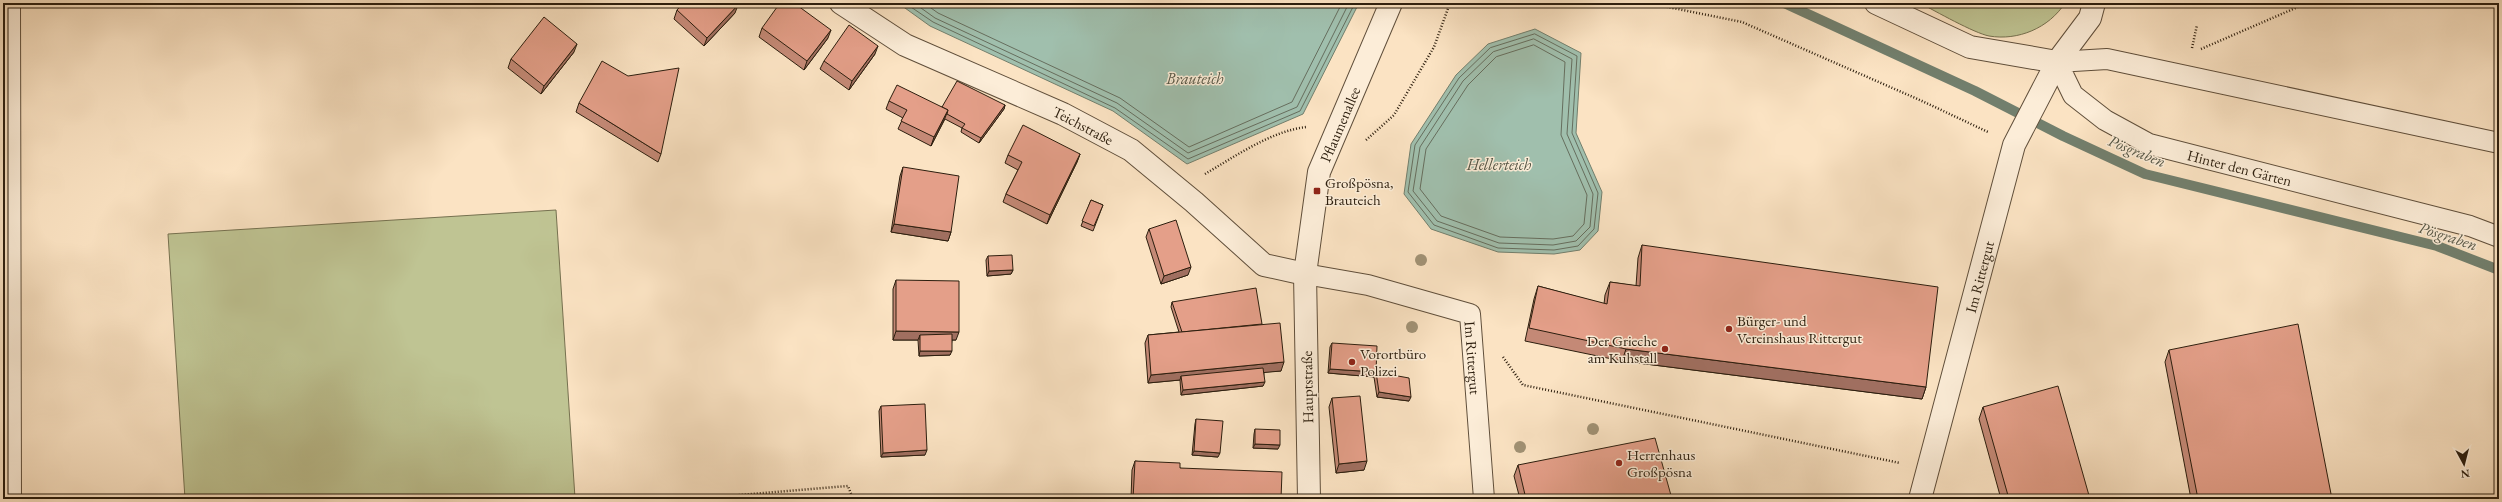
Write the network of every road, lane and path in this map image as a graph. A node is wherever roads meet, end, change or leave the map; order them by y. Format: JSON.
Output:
{"nodes":[{"id":1,"x":9,"y":3,"type":"edge"},
{"id":2,"x":841,"y":3,"type":"edge"},
{"id":3,"x":1391,"y":3,"type":"edge"},
{"id":4,"x":1450,"y":3,"type":"edge"},
{"id":5,"x":1637,"y":3,"type":"edge"},
{"id":6,"x":1876,"y":3,"type":"edge"},
{"id":7,"x":2094,"y":3,"type":"edge"},
{"id":8,"x":2308,"y":3,"type":"edge"},
{"id":9,"x":2191,"y":53,"type":"dead end"},
{"id":10,"x":2057,"y":62,"type":"junction"},
{"id":11,"x":1339,"y":125,"type":"junction"},
{"id":12,"x":2016,"y":139,"type":"junction"},
{"id":13,"x":2499,"y":143,"type":"edge"},
{"id":14,"x":1360,"y":145,"type":"dead end"},
{"id":15,"x":1179,"y":190,"type":"junction"},
{"id":16,"x":2499,"y":237,"type":"edge"},
{"id":17,"x":1305,"y":274,"type":"junction"},
{"id":18,"x":1501,"y":355,"type":"dead end"},
{"id":19,"x":1927,"y":469,"type":"junction"},
{"id":20,"x":10,"y":499,"type":"edge"},
{"id":21,"x":691,"y":499,"type":"edge"},
{"id":22,"x":853,"y":499,"type":"edge"},
{"id":23,"x":1309,"y":499,"type":"edge"},
{"id":24,"x":1484,"y":499,"type":"edge"},
{"id":25,"x":1920,"y":499,"type":"edge"}],
"edges":[{"from":1,"to":20,"type":"street"},
{"from":2,"to":15,"type":"street","name":"Teichstraße"},
{"from":3,"to":11,"type":"street","name":"Pflaumenallee"},
{"from":4,"to":14,"type":"path"},
{"from":5,"to":12,"type":"path"},
{"from":6,"to":10,"type":"street"},
{"from":7,"to":10,"type":"street","name":"Im Rittergut"},
{"from":8,"to":9,"type":"path"},
{"from":10,"to":12,"type":"street","name":"Im Rittergut"},
{"from":10,"to":13,"type":"lane"},
{"from":10,"to":16,"type":"lane","name":"Hinter den Gärten"},
{"from":11,"to":15,"type":"path"},
{"from":11,"to":17,"type":"street","name":"Pflaumenallee"},
{"from":12,"to":19,"type":"street","name":"Im Rittergut"},
{"from":15,"to":17,"type":"street","name":"Teichstraße"},
{"from":17,"to":23,"type":"street","name":"Hauptstraße"},
{"from":17,"to":24,"type":"lane","name":"Im Rittergut"},
{"from":18,"to":19,"type":"path"},
{"from":19,"to":25,"type":"street","name":"Im Rittergut"},
{"from":21,"to":22,"type":"path"}]}
